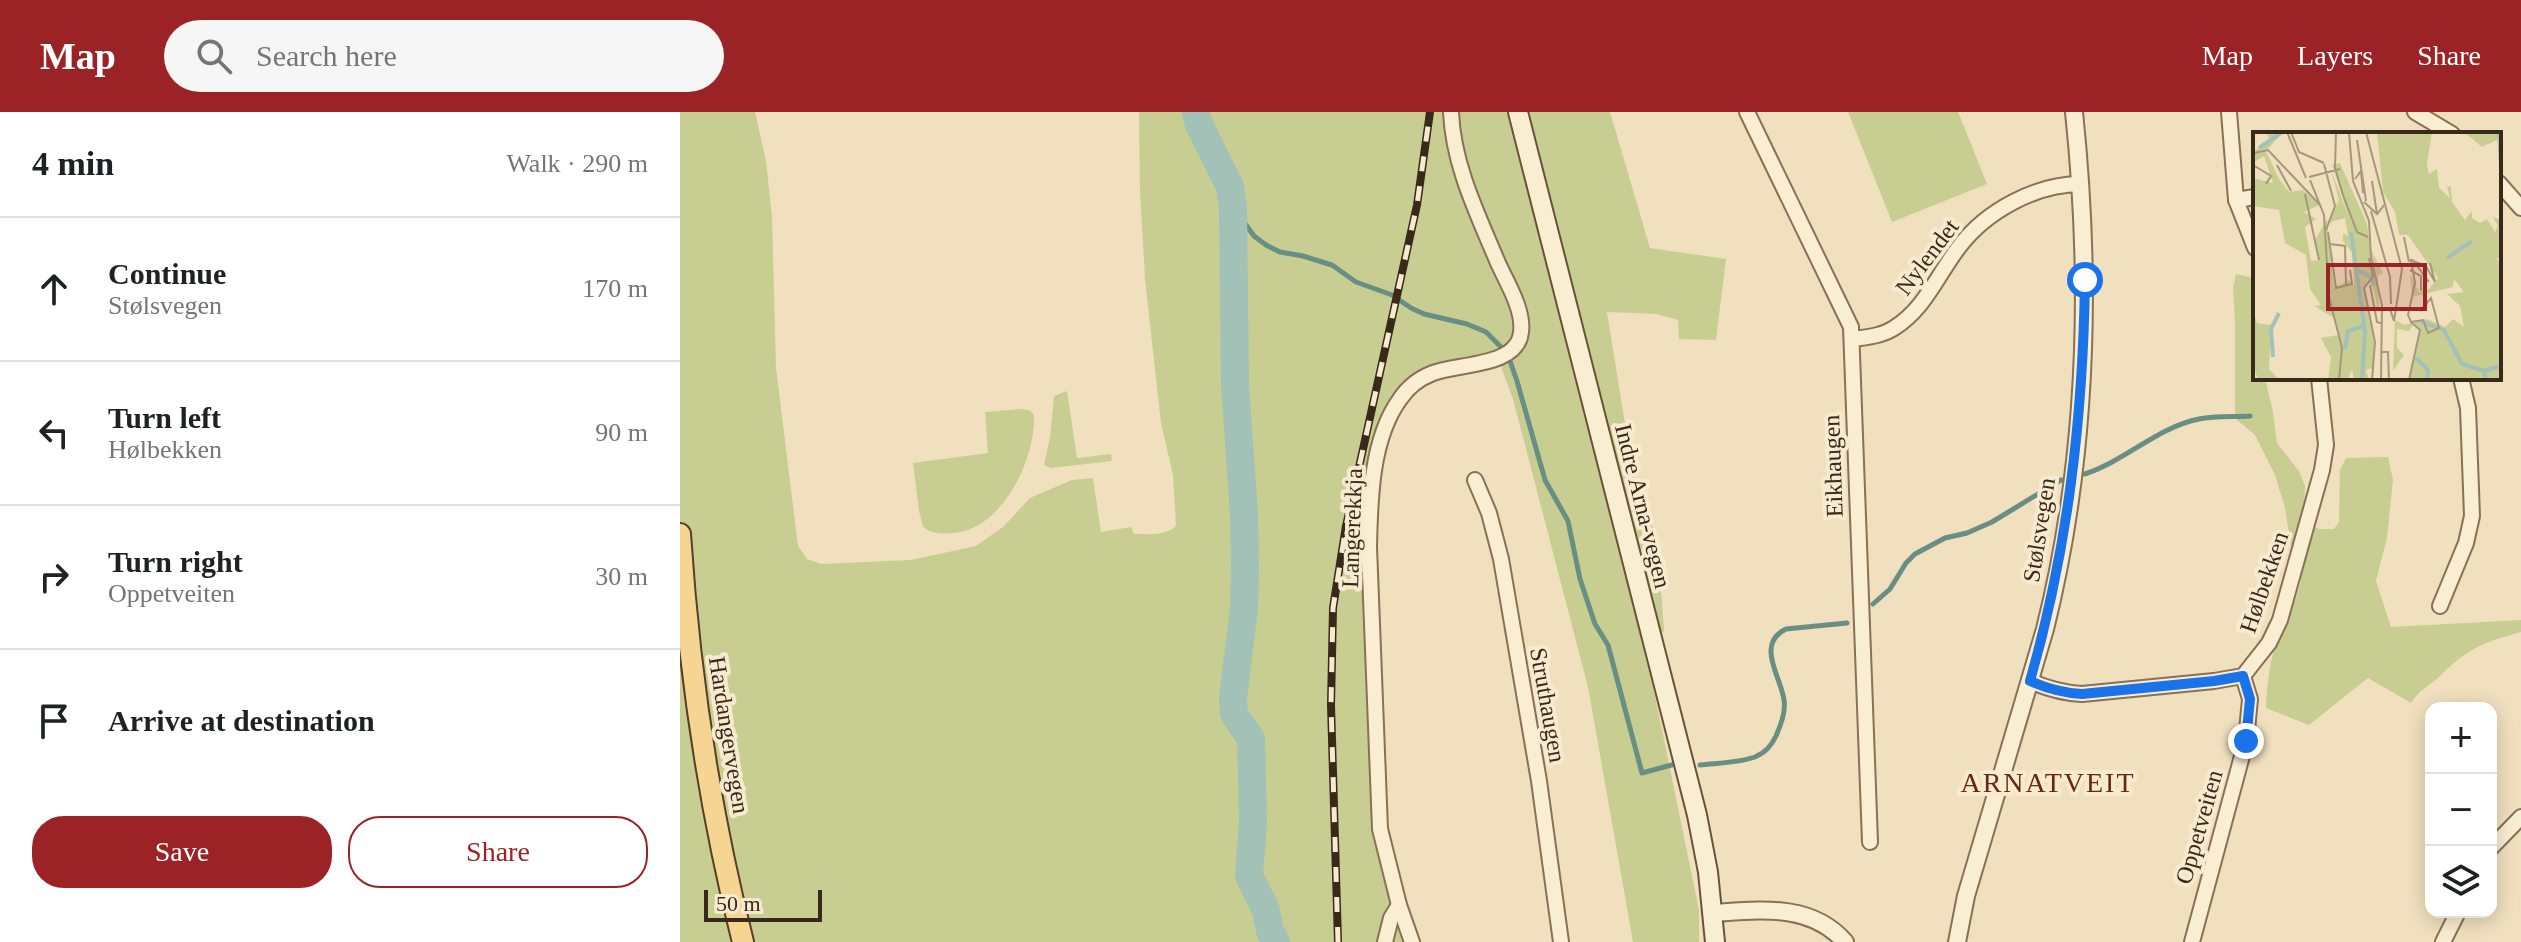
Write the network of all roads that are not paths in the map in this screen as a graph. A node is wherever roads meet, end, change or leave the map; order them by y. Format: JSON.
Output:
{"nodes":[{"id":1,"x":1451,"y":112,"type":"edge"},
{"id":2,"x":1518,"y":112,"type":"edge"},
{"id":3,"x":1747,"y":112,"type":"edge"},
{"id":4,"x":2074,"y":112,"type":"edge"},
{"id":5,"x":2229,"y":112,"type":"edge"},
{"id":6,"x":2415,"y":112,"type":"edge"},
{"id":7,"x":2449,"y":132,"type":"edge"},
{"id":8,"x":2081,"y":184,"type":"junction"},
{"id":9,"x":2501,"y":185,"type":"edge"},
{"id":10,"x":2253,"y":197,"type":"edge"},
{"id":11,"x":2236,"y":200,"type":"junction"},
{"id":12,"x":2521,"y":208,"type":"edge"},
{"id":13,"x":2253,"y":243,"type":"edge"},
{"id":14,"x":1853,"y":339,"type":"junction"},
{"id":15,"x":2319,"y":380,"type":"edge"},
{"id":16,"x":2461,"y":380,"type":"edge"},
{"id":17,"x":1475,"y":480,"type":"dead end"},
{"id":18,"x":680,"y":534,"type":"edge"},
{"id":19,"x":2440,"y":606,"type":"dead end"},
{"id":20,"x":2243,"y":676,"type":"junction"},
{"id":21,"x":2030,"y":681,"type":"junction"},
{"id":22,"x":2521,"y":817,"type":"edge"},
{"id":23,"x":1870,"y":842,"type":"dead end"},
{"id":24,"x":2493,"y":846,"type":"edge"},
{"id":25,"x":1399,"y":905,"type":"junction"},
{"id":26,"x":1713,"y":913,"type":"junction"},
{"id":27,"x":2455,"y":918,"type":"edge"},
{"id":28,"x":743,"y":942,"type":"edge"},
{"id":29,"x":1385,"y":942,"type":"edge"},
{"id":30,"x":1412,"y":942,"type":"edge"},
{"id":31,"x":1561,"y":942,"type":"edge"},
{"id":32,"x":1715,"y":942,"type":"edge"},
{"id":33,"x":1845,"y":942,"type":"edge"},
{"id":34,"x":1957,"y":942,"type":"edge"},
{"id":35,"x":2192,"y":942,"type":"edge"},
{"id":36,"x":2443,"y":942,"type":"edge"}],
"edges":[{"from":1,"to":25,"type":"street","name":"Langerekkja"},
{"from":2,"to":26,"type":"main road","name":"Indre Arna-vegen"},
{"from":3,"to":14,"type":"street","name":"Eikhaugen"},
{"from":4,"to":8,"type":"street","name":"Stølsvegen"},
{"from":5,"to":11,"type":"street"},
{"from":6,"to":7,"type":"street"},
{"from":8,"to":14,"type":"street","name":"Nylendet"},
{"from":8,"to":21,"type":"street","name":"Stølsvegen"},
{"from":9,"to":12,"type":"street"},
{"from":10,"to":11,"type":"street"},
{"from":11,"to":13,"type":"street"},
{"from":14,"to":23,"type":"street","name":"Eikhaugen"},
{"from":15,"to":20,"type":"street","name":"Hølbekken"},
{"from":16,"to":19,"type":"street"},
{"from":17,"to":31,"type":"street","name":"Struthaugen"},
{"from":18,"to":28,"type":"main road","name":"Hardangervegen"},
{"from":20,"to":21,"type":"street"},
{"from":20,"to":35,"type":"street","name":"Oppetveiten"},
{"from":21,"to":34,"type":"street","name":"Stølsvegen"},
{"from":22,"to":24,"type":"street"},
{"from":25,"to":29,"type":"street"},
{"from":25,"to":30,"type":"street","name":"Langerekkja"},
{"from":26,"to":32,"type":"main road","name":"Indre Arna-vegen"},
{"from":26,"to":33,"type":"street"},
{"from":27,"to":36,"type":"street"}]}
